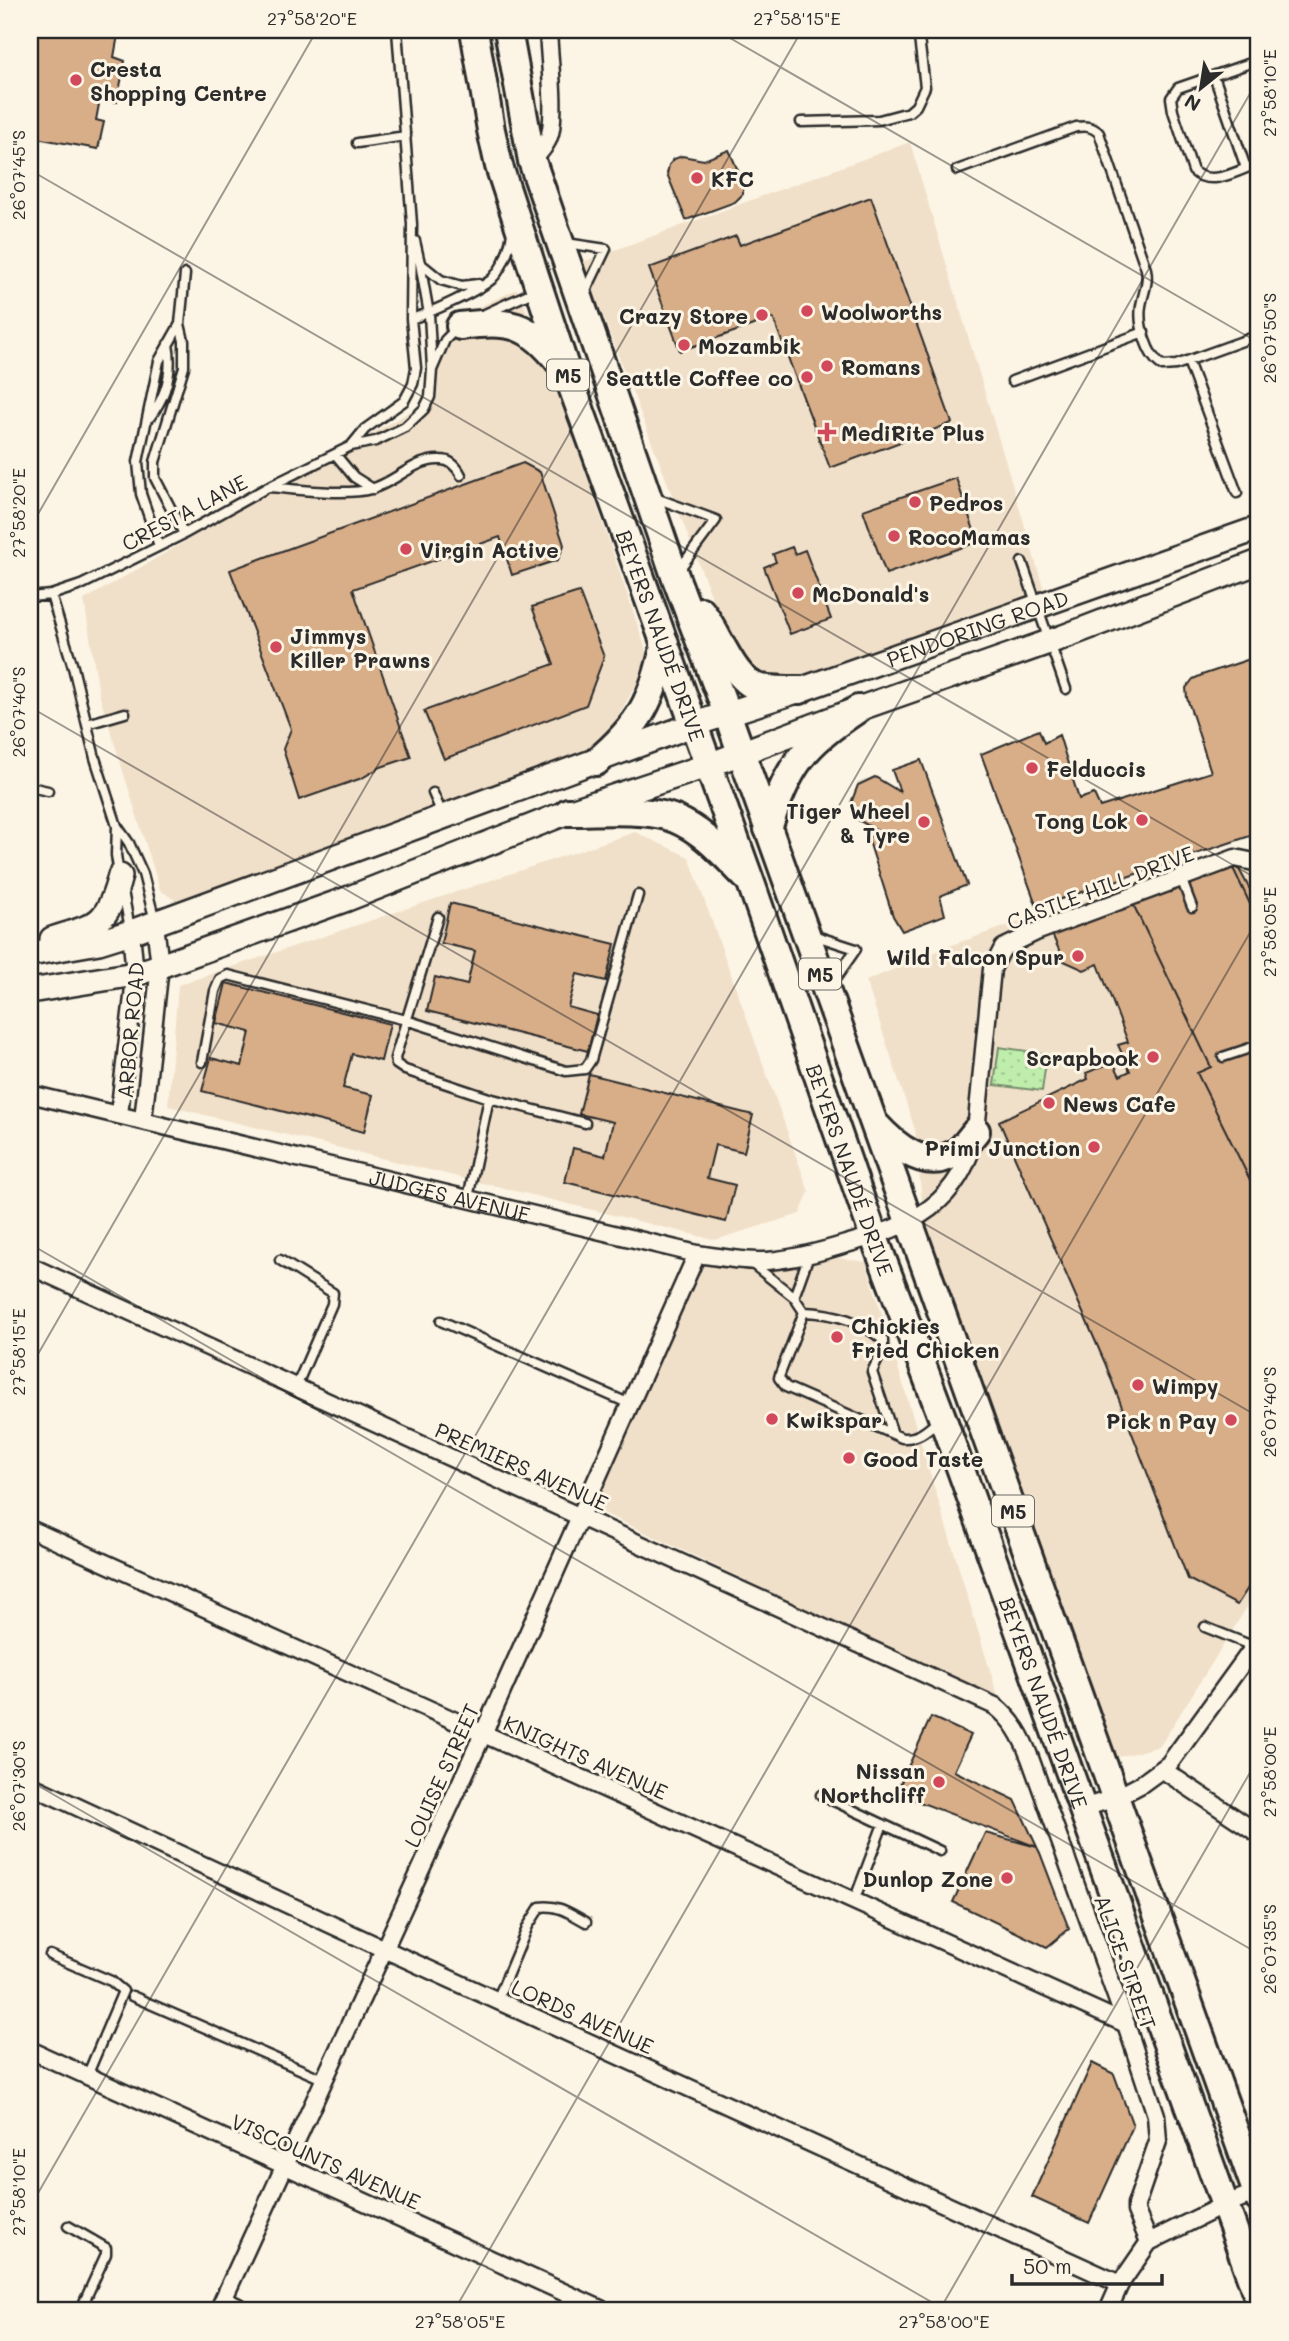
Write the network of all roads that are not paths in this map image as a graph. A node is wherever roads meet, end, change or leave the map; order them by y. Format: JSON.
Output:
{"nodes":[{"id":1,"x":397,"y":30,"type":"edge"},
{"id":2,"x":474,"y":30,"type":"edge"},
{"id":3,"x":508,"y":30,"type":"edge"},
{"id":4,"x":548,"y":30,"type":"edge"},
{"id":5,"x":918,"y":30,"type":"edge"},
{"id":6,"x":1259,"y":60,"type":"edge"},
{"id":7,"x":1214,"y":76,"type":"junction"},
{"id":8,"x":800,"y":122,"type":"dead end"},
{"id":9,"x":406,"y":136,"type":"junction"},
{"id":10,"x":357,"y":143,"type":"dead end"},
{"id":11,"x":532,"y":161,"type":"junction"},
{"id":12,"x":1259,"y":163,"type":"edge"},
{"id":13,"x":1246,"y":168,"type":"junction"},
{"id":14,"x":957,"y":170,"type":"dead end"},
{"id":15,"x":514,"y":213,"type":"junction"},
{"id":16,"x":412,"y":224,"type":"junction"},
{"id":17,"x":560,"y":242,"type":"junction"},
{"id":18,"x":420,"y":263,"type":"junction"},
{"id":19,"x":185,"y":274,"type":"dead end"},
{"id":20,"x":490,"y":281,"type":"junction"},
{"id":21,"x":538,"y":289,"type":"junction"},
{"id":22,"x":581,"y":300,"type":"junction"},
{"id":23,"x":429,"y":314,"type":"junction"},
{"id":24,"x":411,"y":319,"type":"junction"},
{"id":25,"x":180,"y":324,"type":"junction"},
{"id":26,"x":460,"y":326,"type":"junction"},
{"id":27,"x":1144,"y":331,"type":"junction"},
{"id":28,"x":1259,"y":335,"type":"edge"},
{"id":29,"x":1188,"y":361,"type":"junction"},
{"id":30,"x":432,"y":370,"type":"junction"},
{"id":31,"x":566,"y":370,"type":"junction"},
{"id":32,"x":1012,"y":381,"type":"dead end"},
{"id":33,"x":351,"y":446,"type":"junction"},
{"id":34,"x":335,"y":453,"type":"junction"},
{"id":35,"x":461,"y":475,"type":"dead end"},
{"id":36,"x":268,"y":487,"type":"junction"},
{"id":37,"x":373,"y":489,"type":"junction"},
{"id":38,"x":647,"y":494,"type":"junction"},
{"id":39,"x":1237,"y":494,"type":"dead end"},
{"id":40,"x":1259,"y":528,"type":"edge"},
{"id":41,"x":184,"y":534,"type":"junction"},
{"id":42,"x":159,"y":546,"type":"junction"},
{"id":43,"x":1022,"y":562,"type":"dead end"},
{"id":44,"x":1259,"y":562,"type":"edge"},
{"id":45,"x":677,"y":581,"type":"junction"},
{"id":46,"x":51,"y":595,"type":"junction"},
{"id":47,"x":30,"y":597,"type":"edge"},
{"id":48,"x":1037,"y":607,"type":"junction"},
{"id":49,"x":1049,"y":642,"type":"junction"},
{"id":50,"x":665,"y":643,"type":"junction"},
{"id":51,"x":1066,"y":689,"type":"dead end"},
{"id":52,"x":800,"y":690,"type":"junction"},
{"id":53,"x":858,"y":709,"type":"junction"},
{"id":54,"x":125,"y":713,"type":"dead end"},
{"id":55,"x":727,"y":713,"type":"junction"},
{"id":56,"x":88,"y":724,"type":"junction"},
{"id":57,"x":695,"y":724,"type":"junction"},
{"id":58,"x":740,"y":753,"type":"junction"},
{"id":59,"x":596,"y":762,"type":"junction"},
{"id":60,"x":709,"y":765,"type":"junction"},
{"id":61,"x":30,"y":787,"type":"edge"},
{"id":62,"x":48,"y":791,"type":"dead end"},
{"id":63,"x":433,"y":793,"type":"dead end"},
{"id":64,"x":568,"y":812,"type":"junction"},
{"id":65,"x":444,"y":818,"type":"junction"},
{"id":66,"x":117,"y":826,"type":"junction"},
{"id":67,"x":768,"y":829,"type":"junction"},
{"id":68,"x":1259,"y":863,"type":"edge"},
{"id":69,"x":120,"y":876,"type":"junction"},
{"id":70,"x":1181,"y":878,"type":"junction"},
{"id":71,"x":751,"y":883,"type":"junction"},
{"id":72,"x":638,"y":895,"type":"dead end"},
{"id":73,"x":1192,"y":908,"type":"dead end"},
{"id":74,"x":438,"y":917,"type":"dead end"},
{"id":75,"x":155,"y":924,"type":"junction"},
{"id":76,"x":131,"y":932,"type":"junction"},
{"id":77,"x":804,"y":932,"type":"junction"},
{"id":78,"x":30,"y":947,"type":"edge"},
{"id":79,"x":30,"y":954,"type":"edge"},
{"id":80,"x":160,"y":966,"type":"junction"},
{"id":81,"x":135,"y":974,"type":"junction"},
{"id":82,"x":30,"y":992,"type":"edge"},
{"id":83,"x":826,"y":992,"type":"junction"},
{"id":84,"x":406,"y":1020,"type":"junction"},
{"id":85,"x":1259,"y":1045,"type":"edge"},
{"id":86,"x":1223,"y":1057,"type":"dead end"},
{"id":87,"x":202,"y":1062,"type":"dead end"},
{"id":88,"x":30,"y":1094,"type":"edge"},
{"id":89,"x":489,"y":1098,"type":"junction"},
{"id":90,"x":119,"y":1114,"type":"junction"},
{"id":91,"x":143,"y":1120,"type":"junction"},
{"id":92,"x":872,"y":1120,"type":"junction"},
{"id":93,"x":585,"y":1123,"type":"dead end"},
{"id":94,"x":976,"y":1131,"type":"junction"},
{"id":95,"x":468,"y":1198,"type":"junction"},
{"id":96,"x":908,"y":1223,"type":"junction"},
{"id":97,"x":874,"y":1237,"type":"junction"},
{"id":98,"x":697,"y":1254,"type":"junction"},
{"id":99,"x":809,"y":1255,"type":"junction"},
{"id":100,"x":280,"y":1260,"type":"dead end"},
{"id":101,"x":748,"y":1261,"type":"junction"},
{"id":102,"x":30,"y":1266,"type":"edge"},
{"id":103,"x":794,"y":1297,"type":"junction"},
{"id":104,"x":804,"y":1312,"type":"junction"},
{"id":105,"x":442,"y":1321,"type":"dead end"},
{"id":106,"x":296,"y":1387,"type":"junction"},
{"id":107,"x":630,"y":1404,"type":"junction"},
{"id":108,"x":942,"y":1417,"type":"junction"},
{"id":109,"x":892,"y":1434,"type":"junction"},
{"id":110,"x":580,"y":1516,"type":"junction"},
{"id":111,"x":30,"y":1529,"type":"edge"},
{"id":112,"x":1206,"y":1627,"type":"dead end"},
{"id":113,"x":1257,"y":1644,"type":"edge"},
{"id":114,"x":995,"y":1706,"type":"joint"},
{"id":115,"x":483,"y":1734,"type":"junction"},
{"id":116,"x":1163,"y":1770,"type":"junction"},
{"id":117,"x":30,"y":1785,"type":"edge"},
{"id":118,"x":821,"y":1795,"type":"dead end"},
{"id":119,"x":1115,"y":1798,"type":"junction"},
{"id":120,"x":1083,"y":1808,"type":"junction"},
{"id":121,"x":883,"y":1824,"type":"junction"},
{"id":122,"x":1259,"y":1834,"type":"edge"},
{"id":123,"x":940,"y":1851,"type":"dead end"},
{"id":124,"x":854,"y":1901,"type":"junction"},
{"id":125,"x":586,"y":1922,"type":"dead end"},
{"id":126,"x":384,"y":1949,"type":"junction"},
{"id":127,"x":50,"y":1955,"type":"dead end"},
{"id":128,"x":132,"y":1996,"type":"dead end"},
{"id":129,"x":497,"y":2000,"type":"junction"},
{"id":130,"x":1126,"y":2024,"type":"junction"},
{"id":131,"x":30,"y":2050,"type":"edge"},
{"id":132,"x":87,"y":2076,"type":"junction"},
{"id":133,"x":325,"y":2080,"type":"junction"},
{"id":134,"x":286,"y":2166,"type":"junction"},
{"id":135,"x":1258,"y":2196,"type":"edge"},
{"id":136,"x":1226,"y":2204,"type":"junction"},
{"id":137,"x":68,"y":2227,"type":"dead end"},
{"id":138,"x":1149,"y":2242,"type":"junction"},
{"id":139,"x":1120,"y":2284,"type":"junction"},
{"id":140,"x":1259,"y":2300,"type":"edge"},
{"id":141,"x":222,"y":2304,"type":"edge"},
{"id":142,"x":80,"y":2311,"type":"edge"},
{"id":143,"x":255,"y":2311,"type":"edge"},
{"id":144,"x":604,"y":2311,"type":"edge"},
{"id":145,"x":1108,"y":2311,"type":"edge"}],
"edges":[{"from":1,"to":9,"type":"lane","name":"CRESTA LANE"},
{"from":2,"to":15,"type":"main road","name":"BEYERS NAUDÉ DRIVE","number":"M5"},
{"from":3,"to":11,"type":"main road","name":"BEYERS NAUDÉ DRIVE","number":"M5"},
{"from":4,"to":11,"type":"street"},
{"from":5,"to":8,"type":"lane"},
{"from":6,"to":7,"type":"lane"},
{"from":7,"to":13,"type":"lane"},
{"from":7,"to":13,"type":"lane"},
{"from":9,"to":10,"type":"lane"},
{"from":9,"to":16,"type":"lane","name":"CRESTA LANE"},
{"from":11,"to":17,"type":"main road","name":"BEYERS NAUDÉ DRIVE","number":"M5"},
{"from":11,"to":21,"type":"main road"},
{"from":12,"to":13,"type":"lane"},
{"from":14,"to":27,"type":"lane"},
{"from":15,"to":20,"type":"lane"},
{"from":15,"to":21,"type":"main road","name":"BEYERS NAUDÉ DRIVE","number":"M5"},
{"from":16,"to":18,"type":"lane","name":"CRESTA LANE"},
{"from":16,"to":24,"type":"lane","name":"CRESTA LANE"},
{"from":17,"to":22,"type":"main road","name":"BEYERS NAUDÉ DRIVE","number":"M5"},
{"from":17,"to":22,"type":"lane"},
{"from":18,"to":20,"type":"lane"},
{"from":18,"to":23,"type":"lane","name":"CRESTA LANE"},
{"from":19,"to":25,"type":"lane"},
{"from":20,"to":23,"type":"lane"},
{"from":21,"to":26,"type":"lane","name":"CRESTA LANE"},
{"from":21,"to":31,"type":"main road","name":"BEYERS NAUDÉ DRIVE","number":"M5"},
{"from":22,"to":38,"type":"main road","name":"BEYERS NAUDÉ DRIVE","number":"M5"},
{"from":23,"to":24,"type":"lane"},
{"from":23,"to":30,"type":"lane","name":"CRESTA LANE"},
{"from":24,"to":33,"type":"lane","name":"CRESTA LANE"},
{"from":25,"to":41,"type":"lane"},
{"from":25,"to":42,"type":"lane"},
{"from":26,"to":30,"type":"lane","name":"CRESTA LANE"},
{"from":26,"to":31,"type":"main road"},
{"from":27,"to":29,"type":"lane"},
{"from":27,"to":32,"type":"lane"},
{"from":28,"to":29,"type":"lane"},
{"from":29,"to":39,"type":"lane"},
{"from":30,"to":33,"type":"lane","name":"CRESTA LANE"},
{"from":31,"to":50,"type":"main road","name":"BEYERS NAUDÉ DRIVE","number":"M5"},
{"from":33,"to":34,"type":"lane","name":"CRESTA LANE"},
{"from":34,"to":36,"type":"lane","name":"CRESTA LANE"},
{"from":34,"to":37,"type":"lane"},
{"from":35,"to":37,"type":"lane"},
{"from":36,"to":37,"type":"lane"},
{"from":36,"to":41,"type":"lane","name":"CRESTA LANE"},
{"from":38,"to":45,"type":"main road","name":"BEYERS NAUDÉ DRIVE","number":"M5"},
{"from":38,"to":45,"type":"lane"},
{"from":40,"to":48,"type":"main road","name":"PENDORING ROAD"},
{"from":41,"to":42,"type":"lane","name":"CRESTA LANE"},
{"from":42,"to":46,"type":"lane","name":"CRESTA LANE"},
{"from":43,"to":48,"type":"lane"},
{"from":44,"to":49,"type":"main road","name":"PENDORING ROAD"},
{"from":45,"to":52,"type":"main road"},
{"from":45,"to":55,"type":"main road","name":"BEYERS NAUDÉ DRIVE","number":"M5"},
{"from":46,"to":47,"type":"lane","name":"CRESTA LANE"},
{"from":46,"to":56,"type":"lane","name":"ARBOR ROAD"},
{"from":48,"to":49,"type":"lane"},
{"from":48,"to":52,"type":"main road","name":"PENDORING ROAD"},
{"from":49,"to":51,"type":"lane"},
{"from":49,"to":53,"type":"main road","name":"PENDORING ROAD"},
{"from":50,"to":57,"type":"main road","name":"BEYERS NAUDÉ DRIVE","number":"M5"},
{"from":50,"to":59,"type":"main road"},
{"from":52,"to":55,"type":"main road","name":"PENDORING ROAD"},
{"from":53,"to":58,"type":"main road","name":"PENDORING ROAD"},
{"from":53,"to":67,"type":"main road"},
{"from":54,"to":56,"type":"lane"},
{"from":55,"to":57,"type":"main road","name":"PENDORING ROAD"},
{"from":55,"to":58,"type":"main road","name":"BEYERS NAUDÉ DRIVE","number":"M5"},
{"from":56,"to":66,"type":"lane","name":"ARBOR ROAD"},
{"from":57,"to":59,"type":"main road"},
{"from":57,"to":60,"type":"main road","name":"BEYERS NAUDÉ DRIVE","number":"M5"},
{"from":58,"to":60,"type":"main road","name":"PENDORING ROAD"},
{"from":58,"to":67,"type":"main road","name":"BEYERS NAUDÉ DRIVE","number":"M5"},
{"from":59,"to":65,"type":"main road"},
{"from":60,"to":64,"type":"main road"},
{"from":60,"to":71,"type":"main road","name":"BEYERS NAUDÉ DRIVE","number":"M5"},
{"from":61,"to":62,"type":"lane"},
{"from":63,"to":65,"type":"lane"},
{"from":64,"to":71,"type":"main road"},
{"from":64,"to":80,"type":"main road"},
{"from":65,"to":75,"type":"main road"},
{"from":66,"to":69,"type":"lane","name":"ARBOR ROAD"},
{"from":66,"to":75,"type":"lane","name":"ARBOR ROAD"},
{"from":67,"to":77,"type":"main road","name":"BEYERS NAUDÉ DRIVE","number":"M5"},
{"from":68,"to":70,"type":"street","name":"CASTLE HILL DRIVE"},
{"from":69,"to":76,"type":"lane","name":"ARBOR ROAD"},
{"from":69,"to":78,"type":"main road"},
{"from":70,"to":73,"type":"lane"},
{"from":70,"to":94,"type":"street","name":"CASTLE HILL DRIVE"},
{"from":71,"to":97,"type":"main road","name":"BEYERS NAUDÉ DRIVE","number":"M5"},
{"from":72,"to":84,"type":"lane"},
{"from":74,"to":84,"type":"lane"},
{"from":75,"to":76,"type":"main road"},
{"from":75,"to":80,"type":"street","name":"ARBOR ROAD"},
{"from":76,"to":79,"type":"main road"},
{"from":76,"to":81,"type":"street","name":"ARBOR ROAD"},
{"from":77,"to":83,"type":"main road","name":"BEYERS NAUDÉ DRIVE","number":"M5"},
{"from":77,"to":83,"type":"lane"},
{"from":80,"to":81,"type":"main road"},
{"from":80,"to":91,"type":"street","name":"ARBOR ROAD"},
{"from":81,"to":82,"type":"main road"},
{"from":81,"to":90,"type":"street","name":"ARBOR ROAD"},
{"from":83,"to":92,"type":"main road","name":"BEYERS NAUDÉ DRIVE","number":"M5"},
{"from":84,"to":87,"type":"lane"},
{"from":84,"to":89,"type":"lane"},
{"from":85,"to":86,"type":"lane"},
{"from":88,"to":90,"type":"street","name":"JUDGES AVENUE"},
{"from":89,"to":93,"type":"lane"},
{"from":89,"to":95,"type":"lane"},
{"from":90,"to":91,"type":"street","name":"JUDGES AVENUE"},
{"from":91,"to":95,"type":"street","name":"JUDGES AVENUE"},
{"from":92,"to":94,"type":"main road"},
{"from":92,"to":96,"type":"main road","name":"BEYERS NAUDÉ DRIVE","number":"M5"},
{"from":94,"to":96,"type":"street","name":"CASTLE HILL DRIVE"},
{"from":95,"to":98,"type":"street","name":"JUDGES AVENUE"},
{"from":96,"to":97,"type":"street","name":"CASTLE HILL DRIVE"},
{"from":96,"to":119,"type":"main road","name":"BEYERS NAUDÉ DRIVE","number":"M5"},
{"from":97,"to":99,"type":"street","name":"JUDGES AVENUE"},
{"from":97,"to":108,"type":"main road","name":"BEYERS NAUDÉ DRIVE","number":"M5"},
{"from":98,"to":101,"type":"street","name":"JUDGES AVENUE"},
{"from":98,"to":107,"type":"street","name":"LOUISE STREET"},
{"from":99,"to":101,"type":"street","name":"JUDGES AVENUE"},
{"from":99,"to":103,"type":"lane"},
{"from":100,"to":106,"type":"lane"},
{"from":101,"to":103,"type":"lane"},
{"from":102,"to":106,"type":"street","name":"PREMIERS AVENUE"},
{"from":103,"to":104,"type":"lane"},
{"from":104,"to":109,"type":"lane"},
{"from":104,"to":109,"type":"lane"},
{"from":105,"to":107,"type":"lane"},
{"from":106,"to":110,"type":"street","name":"PREMIERS AVENUE"},
{"from":107,"to":110,"type":"street","name":"LOUISE STREET"},
{"from":108,"to":109,"type":"lane"},
{"from":108,"to":120,"type":"main road","name":"BEYERS NAUDÉ DRIVE","number":"M5"},
{"from":110,"to":114,"type":"street","name":"PREMIERS AVENUE"},
{"from":110,"to":115,"type":"street","name":"LOUISE STREET"},
{"from":111,"to":115,"type":"street","name":"KNIGHTS AVENUE"},
{"from":112,"to":113,"type":"lane"},
{"from":113,"to":116,"type":"street"},
{"from":114,"to":130,"type":"street","name":"ALICE STREET"},
{"from":115,"to":124,"type":"street","name":"KNIGHTS AVENUE"},
{"from":115,"to":126,"type":"street","name":"LOUISE STREET"},
{"from":116,"to":119,"type":"street"},
{"from":116,"to":122,"type":"street"},
{"from":117,"to":126,"type":"street","name":"LORDS AVENUE"},
{"from":118,"to":121,"type":"lane"},
{"from":119,"to":120,"type":"street"},
{"from":119,"to":135,"type":"main road","name":"BEYERS NAUDÉ DRIVE","number":"M5"},
{"from":120,"to":136,"type":"main road","name":"BEYERS NAUDÉ DRIVE","number":"M5"},
{"from":121,"to":123,"type":"lane"},
{"from":121,"to":124,"type":"lane"},
{"from":124,"to":130,"type":"street","name":"KNIGHTS AVENUE"},
{"from":125,"to":129,"type":"lane"},
{"from":126,"to":129,"type":"street","name":"LORDS AVENUE"},
{"from":126,"to":133,"type":"street","name":"LOUISE STREET"},
{"from":127,"to":132,"type":"lane"},
{"from":128,"to":133,"type":"lane"},
{"from":129,"to":139,"type":"street","name":"LORDS AVENUE"},
{"from":130,"to":138,"type":"street","name":"ALICE STREET"},
{"from":131,"to":132,"type":"street","name":"VISCOUNTS AVENUE"},
{"from":132,"to":134,"type":"street","name":"VISCOUNTS AVENUE"},
{"from":133,"to":134,"type":"street","name":"LOUISE STREET"},
{"from":134,"to":141,"type":"street","name":"LOUISE STREET"},
{"from":134,"to":144,"type":"street","name":"VISCOUNTS AVENUE"},
{"from":135,"to":136,"type":"street"},
{"from":136,"to":138,"type":"street"},
{"from":136,"to":140,"type":"main road","name":"BEYERS NAUDÉ DRIVE","number":"M5"},
{"from":137,"to":142,"type":"lane"},
{"from":138,"to":139,"type":"street"},
{"from":139,"to":145,"type":"street"},
{"from":141,"to":143,"type":"lane"}]}
